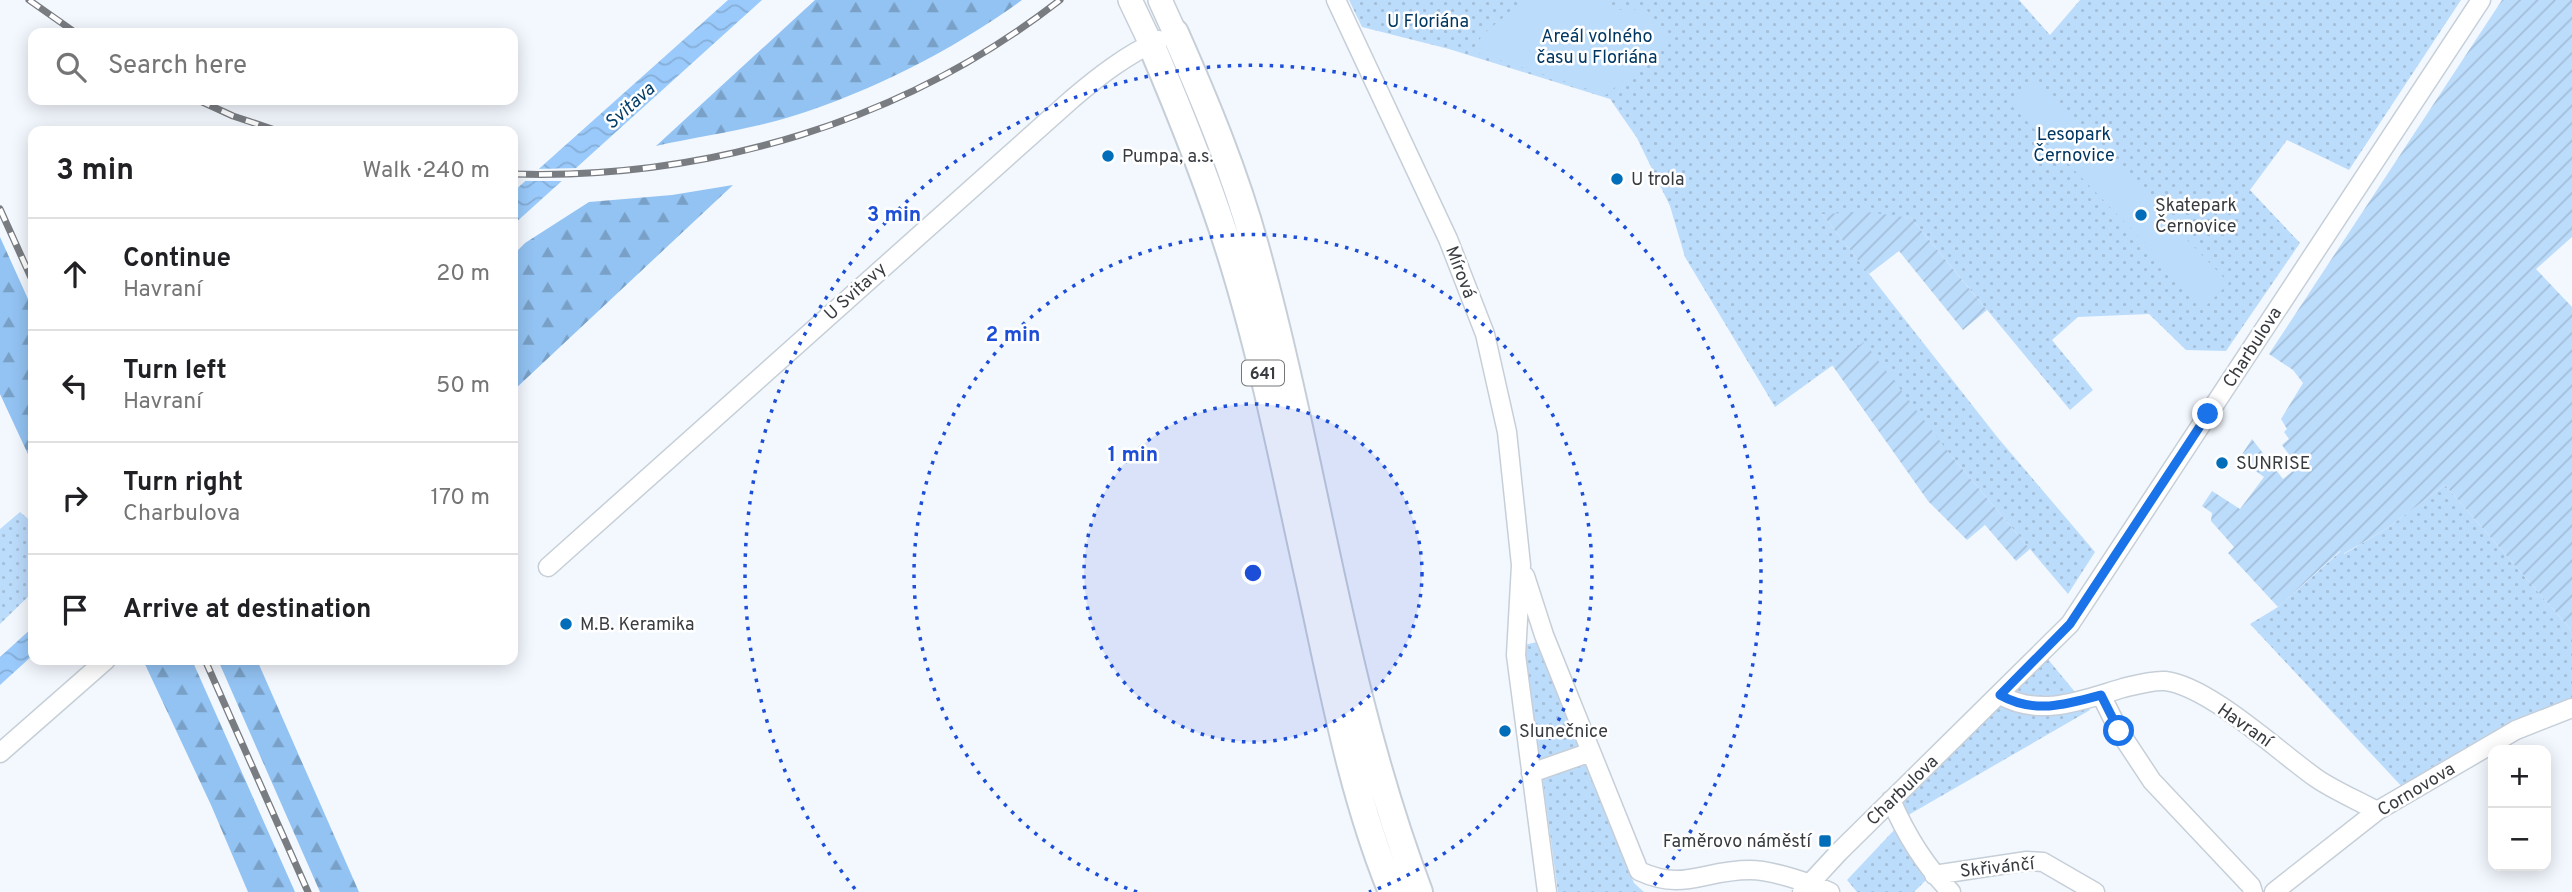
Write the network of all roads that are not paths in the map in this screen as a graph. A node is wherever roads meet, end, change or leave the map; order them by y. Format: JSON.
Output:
{"nodes":[{"id":1,"x":1130,"y":0,"type":"edge"},
{"id":2,"x":1160,"y":0,"type":"edge"},
{"id":3,"x":1336,"y":0,"type":"edge"},
{"id":4,"x":2481,"y":0,"type":"edge"},
{"id":5,"x":1175,"y":33,"type":"junction"},
{"id":6,"x":1151,"y":44,"type":"junction"},
{"id":7,"x":1521,"y":565,"type":"junction"},
{"id":8,"x":548,"y":567,"type":"dead end"},
{"id":9,"x":100,"y":665,"type":"edge"},
{"id":10,"x":2000,"y":695,"type":"junction"},
{"id":11,"x":2101,"y":695,"type":"junction"},
{"id":12,"x":2572,"y":708,"type":"edge"},
{"id":13,"x":1591,"y":752,"type":"junction"},
{"id":14,"x":0,"y":753,"type":"edge"},
{"id":15,"x":1531,"y":773,"type":"junction"},
{"id":16,"x":1891,"y":800,"type":"junction"},
{"id":17,"x":2377,"y":811,"type":"junction"},
{"id":18,"x":1934,"y":875,"type":"junction"},
{"id":19,"x":1806,"y":887,"type":"edge"},
{"id":20,"x":1391,"y":890,"type":"edge"},
{"id":21,"x":1419,"y":892,"type":"edge"},
{"id":22,"x":1547,"y":892,"type":"edge"},
{"id":23,"x":1830,"y":892,"type":"edge"},
{"id":24,"x":1951,"y":892,"type":"edge"},
{"id":25,"x":2095,"y":892,"type":"edge"},
{"id":26,"x":2253,"y":892,"type":"edge"},
{"id":27,"x":2274,"y":892,"type":"edge"}],
"edges":[{"from":1,"to":6,"type":"main road","number":"641"},
{"from":2,"to":5,"type":"main road","number":"641"},
{"from":3,"to":7,"type":"street","name":"Mírová"},
{"from":4,"to":10,"type":"street","name":"Charbulova"},
{"from":5,"to":6,"type":"street","name":"U Svitavy"},
{"from":5,"to":21,"type":"highway","number":"641"},
{"from":6,"to":8,"type":"street","name":"U Svitavy"},
{"from":6,"to":20,"type":"highway","number":"641"},
{"from":7,"to":13,"type":"street"},
{"from":7,"to":15,"type":"street"},
{"from":9,"to":14,"type":"street"},
{"from":10,"to":11,"type":"street","name":"Havraní"},
{"from":10,"to":16,"type":"street","name":"Charbulova"},
{"from":11,"to":17,"type":"street","name":"Havraní"},
{"from":11,"to":26,"type":"street"},
{"from":12,"to":17,"type":"street","name":"Cornovova"},
{"from":13,"to":15,"type":"street"},
{"from":13,"to":19,"type":"street"},
{"from":15,"to":22,"type":"street"},
{"from":16,"to":18,"type":"street"},
{"from":16,"to":19,"type":"street","name":"Charbulova"},
{"from":17,"to":27,"type":"street","name":"Cornovova"},
{"from":18,"to":24,"type":"street"},
{"from":18,"to":25,"type":"street","name":"Skřivánčí"},
{"from":19,"to":23,"type":"street"}]}
